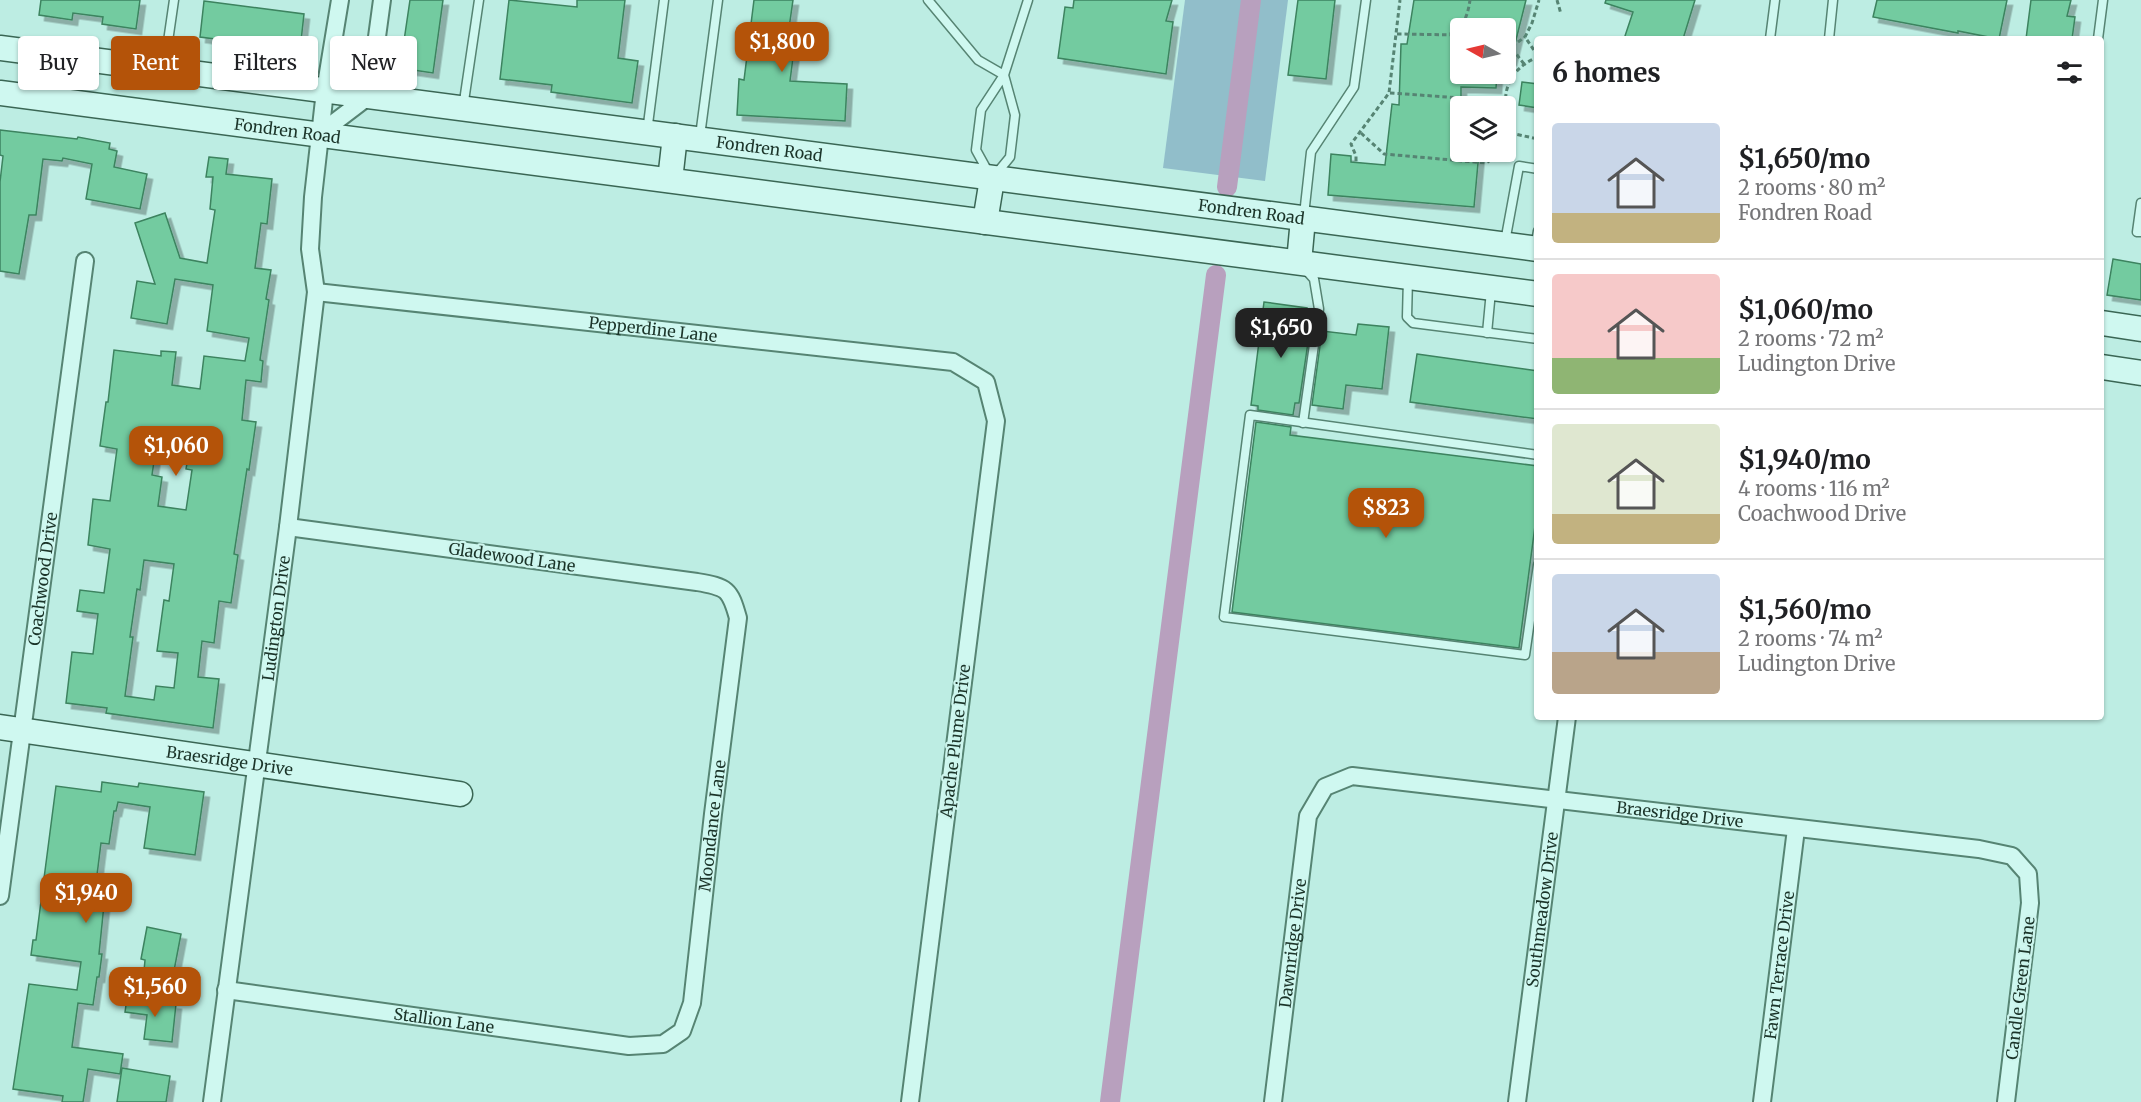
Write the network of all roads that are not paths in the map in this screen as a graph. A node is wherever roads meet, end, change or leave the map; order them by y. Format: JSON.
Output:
{"nodes":[{"id":1,"x":174,"y":0,"type":"edge"},
{"id":2,"x":340,"y":0,"type":"edge"},
{"id":3,"x":382,"y":0,"type":"edge"},
{"id":4,"x":479,"y":0,"type":"edge"},
{"id":5,"x":664,"y":0,"type":"edge"},
{"id":6,"x":718,"y":0,"type":"edge"},
{"id":7,"x":928,"y":0,"type":"edge"},
{"id":8,"x":1028,"y":0,"type":"edge"},
{"id":9,"x":1366,"y":0,"type":"edge"},
{"id":10,"x":1775,"y":0,"type":"edge"},
{"id":11,"x":1833,"y":0,"type":"edge"},
{"id":12,"x":2103,"y":0,"type":"edge"},
{"id":13,"x":169,"y":36,"type":"edge"},
{"id":14,"x":1770,"y":36,"type":"edge"},
{"id":15,"x":1828,"y":36,"type":"edge"},
{"id":16,"x":2098,"y":36,"type":"edge"},
{"id":17,"x":0,"y":48,"type":"edge"},
{"id":18,"x":111,"y":62,"type":"edge"},
{"id":19,"x":200,"y":74,"type":"edge"},
{"id":20,"x":1004,"y":75,"type":"junction"},
{"id":21,"x":325,"y":91,"type":"junction"},
{"id":22,"x":0,"y":93,"type":"edge"},
{"id":23,"x":369,"y":96,"type":"junction"},
{"id":24,"x":463,"y":108,"type":"junction"},
{"id":25,"x":647,"y":132,"type":"junction"},
{"id":26,"x":320,"y":135,"type":"junction"},
{"id":27,"x":675,"y":136,"type":"junction"},
{"id":28,"x":699,"y":140,"type":"junction"},
{"id":29,"x":1534,"y":169,"type":"edge"},
{"id":30,"x":992,"y":179,"type":"junction"},
{"id":31,"x":670,"y":180,"type":"junction"},
{"id":32,"x":2141,"y":203,"type":"edge"},
{"id":33,"x":1303,"y":219,"type":"junction"},
{"id":34,"x":985,"y":222,"type":"junction"},
{"id":35,"x":2141,"y":232,"type":"edge"},
{"id":36,"x":1534,"y":243,"type":"edge"},
{"id":37,"x":1504,"y":245,"type":"junction"},
{"id":38,"x":85,"y":261,"type":"dead end"},
{"id":39,"x":1299,"y":262,"type":"junction"},
{"id":40,"x":1408,"y":277,"type":"junction"},
{"id":41,"x":1492,"y":288,"type":"junction"},
{"id":42,"x":316,"y":292,"type":"junction"},
{"id":43,"x":1534,"y":293,"type":"edge"},
{"id":44,"x":2104,"y":323,"type":"edge"},
{"id":45,"x":2141,"y":329,"type":"edge"},
{"id":46,"x":1486,"y":333,"type":"junction"},
{"id":47,"x":1534,"y":339,"type":"edge"},
{"id":48,"x":2104,"y":368,"type":"edge"},
{"id":49,"x":2141,"y":373,"type":"edge"},
{"id":50,"x":986,"y":382,"type":"joint"},
{"id":51,"x":1303,"y":423,"type":"junction"},
{"id":52,"x":1534,"y":454,"type":"edge"},
{"id":53,"x":288,"y":527,"type":"junction"},
{"id":54,"x":1534,"y":593,"type":"edge"},
{"id":55,"x":732,"y":597,"type":"joint"},
{"id":56,"x":1567,"y":720,"type":"edge"},
{"id":57,"x":11,"y":729,"type":"edge"},
{"id":58,"x":256,"y":764,"type":"junction"},
{"id":59,"x":1325,"y":787,"type":"joint"},
{"id":60,"x":460,"y":794,"type":"dead end"},
{"id":61,"x":1556,"y":799,"type":"junction"},
{"id":62,"x":1796,"y":829,"type":"junction"},
{"id":63,"x":2028,"y":874,"type":"joint"},
{"id":64,"x":0,"y":896,"type":"edge"},
{"id":65,"x":226,"y":990,"type":"junction"},
{"id":66,"x":663,"y":1044,"type":"joint"},
{"id":67,"x":212,"y":1102,"type":"edge"},
{"id":68,"x":910,"y":1102,"type":"edge"},
{"id":69,"x":1273,"y":1102,"type":"edge"},
{"id":70,"x":1517,"y":1102,"type":"edge"},
{"id":71,"x":1762,"y":1102,"type":"edge"},
{"id":72,"x":2006,"y":1102,"type":"edge"}],
"edges":[{"from":1,"to":13,"type":"lane"},
{"from":2,"to":21,"type":"street","name":"Ludington Drive"},
{"from":3,"to":23,"type":"street"},
{"from":4,"to":24,"type":"lane"},
{"from":5,"to":25,"type":"lane"},
{"from":6,"to":28,"type":"lane"},
{"from":7,"to":20,"type":"lane"},
{"from":8,"to":20,"type":"lane"},
{"from":9,"to":33,"type":"lane"},
{"from":10,"to":14,"type":"lane"},
{"from":11,"to":15,"type":"lane"},
{"from":12,"to":16,"type":"lane"},
{"from":17,"to":18,"type":"main road","name":"Fondren Road"},
{"from":19,"to":21,"type":"main road","name":"Fondren Road"},
{"from":20,"to":30,"type":"lane"},
{"from":20,"to":30,"type":"lane"},
{"from":21,"to":23,"type":"main road","name":"Fondren Road"},
{"from":21,"to":26,"type":"street","name":"Ludington Drive"},
{"from":22,"to":26,"type":"main road","name":"Fondren Road"},
{"from":23,"to":24,"type":"main road","name":"Fondren Road"},
{"from":23,"to":26,"type":"street"},
{"from":24,"to":25,"type":"main road","name":"Fondren Road"},
{"from":25,"to":27,"type":"main road","name":"Fondren Road"},
{"from":26,"to":31,"type":"main road","name":"Fondren Road"},
{"from":26,"to":42,"type":"street","name":"Ludington Drive"},
{"from":27,"to":28,"type":"main road","name":"Fondren Road"},
{"from":27,"to":31,"type":"main road"},
{"from":28,"to":30,"type":"main road","name":"Fondren Road"},
{"from":29,"to":37,"type":"lane"},
{"from":30,"to":33,"type":"main road","name":"Fondren Road"},
{"from":30,"to":34,"type":"main road"},
{"from":31,"to":34,"type":"main road","name":"Fondren Road"},
{"from":32,"to":35,"type":"lane"},
{"from":33,"to":37,"type":"main road","name":"Fondren Road"},
{"from":33,"to":39,"type":"main road"},
{"from":34,"to":39,"type":"main road","name":"Fondren Road"},
{"from":36,"to":37,"type":"main road","name":"Fondren Road"},
{"from":38,"to":57,"type":"street","name":"Coachwood Drive"},
{"from":39,"to":40,"type":"main road","name":"Fondren Road"},
{"from":39,"to":51,"type":"lane"},
{"from":40,"to":41,"type":"main road","name":"Fondren Road"},
{"from":40,"to":46,"type":"lane"},
{"from":41,"to":43,"type":"main road","name":"Fondren Road"},
{"from":41,"to":46,"type":"lane"},
{"from":42,"to":50,"type":"street","name":"Pepperdine Lane"},
{"from":42,"to":53,"type":"street","name":"Ludington Drive"},
{"from":44,"to":45,"type":"main road"},
{"from":46,"to":47,"type":"lane"},
{"from":48,"to":49,"type":"main road"},
{"from":50,"to":68,"type":"street","name":"Apache Plume Drive"},
{"from":51,"to":52,"type":"lane"},
{"from":51,"to":54,"type":"lane"},
{"from":53,"to":55,"type":"street","name":"Gladewood Lane"},
{"from":53,"to":58,"type":"street","name":"Ludington Drive"},
{"from":55,"to":66,"type":"street","name":"Moondance Lane"},
{"from":56,"to":61,"type":"street","name":"Southmeadow Drive"},
{"from":57,"to":58,"type":"main road","name":"Braesridge Drive"},
{"from":57,"to":64,"type":"street","name":"Coachwood Drive"},
{"from":58,"to":60,"type":"main road","name":"Braesridge Drive"},
{"from":58,"to":65,"type":"street","name":"Ludington Drive"},
{"from":59,"to":61,"type":"street","name":"Braesridge Drive"},
{"from":59,"to":69,"type":"street","name":"Dawnridge Drive"},
{"from":61,"to":62,"type":"street","name":"Braesridge Drive"},
{"from":61,"to":70,"type":"street","name":"Southmeadow Drive"},
{"from":62,"to":63,"type":"street","name":"Braesridge Drive"},
{"from":62,"to":71,"type":"street","name":"Fawn Terrace Drive"},
{"from":63,"to":72,"type":"street","name":"Candle Green Lane"},
{"from":65,"to":66,"type":"street","name":"Stallion Lane"},
{"from":65,"to":67,"type":"street","name":"Ludington Drive"}]}
